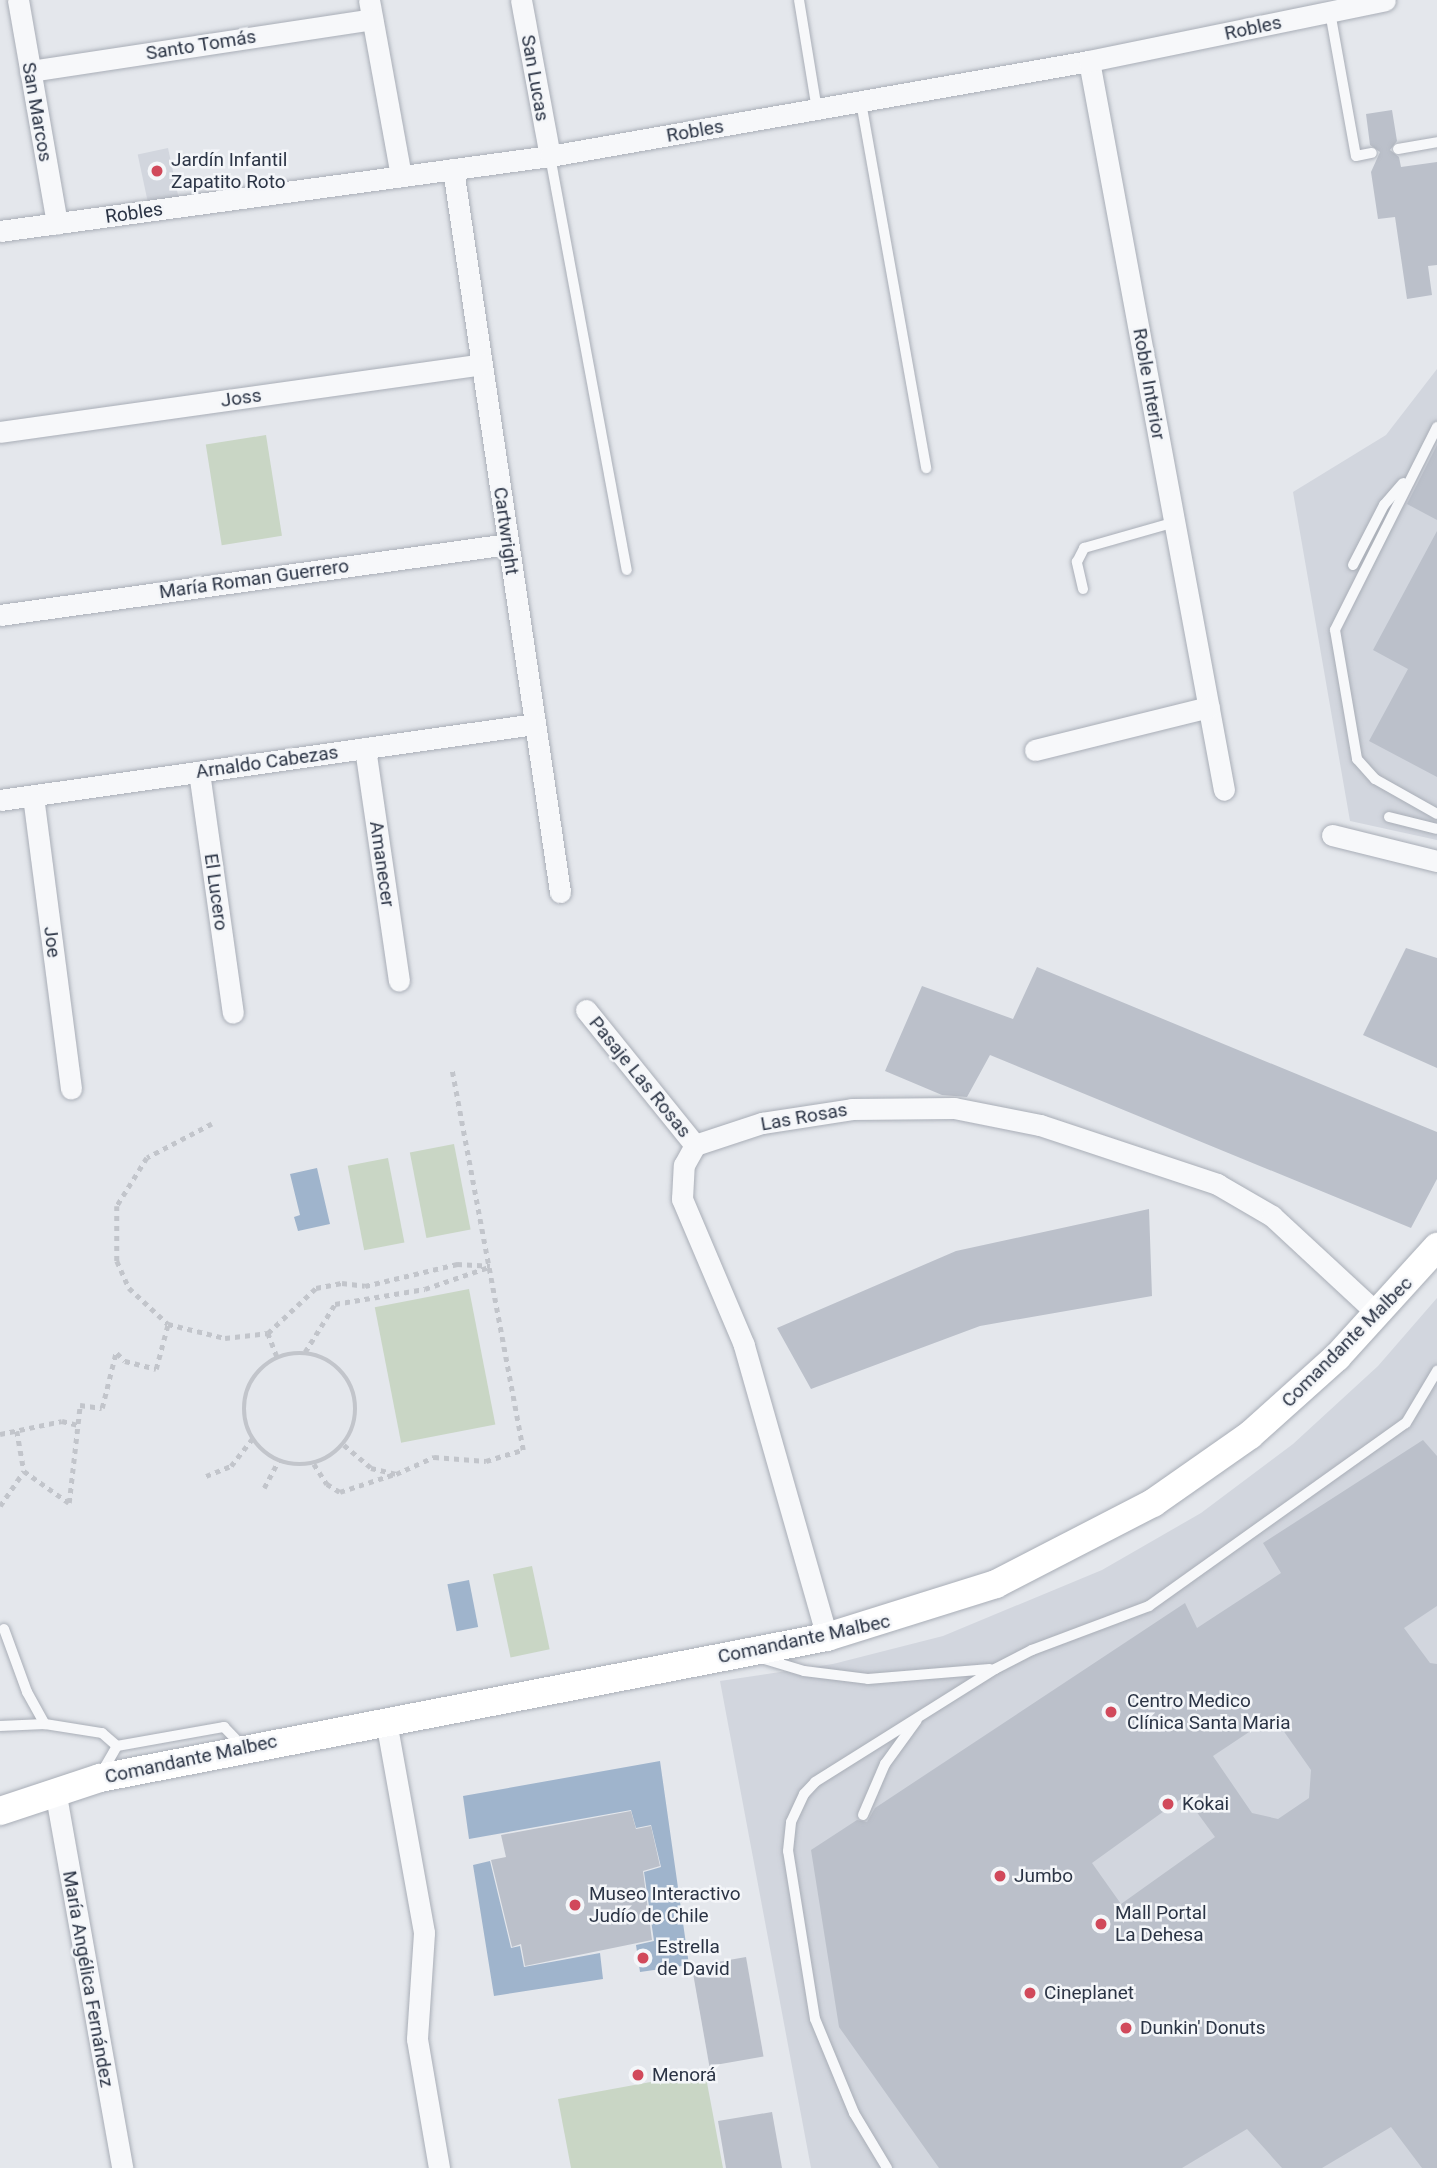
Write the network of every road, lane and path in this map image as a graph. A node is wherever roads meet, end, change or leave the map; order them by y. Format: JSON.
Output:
{"nodes":[{"id":1,"x":18,"y":0,"type":"edge"},
{"id":2,"x":521,"y":0,"type":"edge"},
{"id":3,"x":799,"y":0,"type":"edge"},
{"id":4,"x":1385,"y":0,"type":"edge"},
{"id":5,"x":371,"y":10,"type":"edge"},
{"id":6,"x":1330,"y":12,"type":"junction"},
{"id":7,"x":1089,"y":61,"type":"junction"},
{"id":8,"x":30,"y":71,"type":"junction"},
{"id":9,"x":861,"y":102,"type":"junction"},
{"id":10,"x":817,"y":110,"type":"junction"},
{"id":11,"x":1437,"y":142,"type":"edge"},
{"id":12,"x":1398,"y":149,"type":"dead end"},
{"id":13,"x":1372,"y":153,"type":"dead end"},
{"id":14,"x":550,"y":156,"type":"junction"},
{"id":15,"x":453,"y":169,"type":"junction"},
{"id":16,"x":401,"y":176,"type":"junction"},
{"id":17,"x":57,"y":224,"type":"junction"},
{"id":18,"x":0,"y":231,"type":"edge"},
{"id":19,"x":481,"y":364,"type":"junction"},
{"id":20,"x":1437,"y":427,"type":"edge"},
{"id":21,"x":0,"y":432,"type":"edge"},
{"id":22,"x":926,"y":468,"type":"dead end"},
{"id":23,"x":1411,"y":472,"type":"junction"},
{"id":24,"x":1175,"y":522,"type":"junction"},
{"id":25,"x":508,"y":544,"type":"junction"},
{"id":26,"x":1353,"y":565,"type":"dead end"},
{"id":27,"x":627,"y":570,"type":"dead end"},
{"id":28,"x":1083,"y":589,"type":"dead end"},
{"id":29,"x":0,"y":615,"type":"edge"},
{"id":30,"x":1209,"y":707,"type":"junction"},
{"id":31,"x":535,"y":724,"type":"junction"},
{"id":32,"x":365,"y":748,"type":"junction"},
{"id":33,"x":1035,"y":750,"type":"dead end"},
{"id":34,"x":199,"y":772,"type":"junction"},
{"id":35,"x":1224,"y":790,"type":"dead end"},
{"id":36,"x":33,"y":796,"type":"junction"},
{"id":37,"x":0,"y":800,"type":"edge"},
{"id":38,"x":1437,"y":814,"type":"edge"},
{"id":39,"x":1389,"y":817,"type":"dead end"},
{"id":40,"x":1437,"y":829,"type":"edge"},
{"id":41,"x":1332,"y":835,"type":"dead end"},
{"id":42,"x":1437,"y":861,"type":"edge"},
{"id":43,"x":559,"y":892,"type":"dead end"},
{"id":44,"x":400,"y":981,"type":"dead end"},
{"id":45,"x":586,"y":1010,"type":"dead end"},
{"id":46,"x":233,"y":1013,"type":"dead end"},
{"id":47,"x":452,"y":1071,"type":"dead end"},
{"id":48,"x":71,"y":1089,"type":"dead end"},
{"id":49,"x":212,"y":1124,"type":"dead end"},
{"id":50,"x":695,"y":1144,"type":"junction"},
{"id":51,"x":1437,"y":1247,"type":"edge"},
{"id":52,"x":490,"y":1266,"type":"junction"},
{"id":53,"x":365,"y":1286,"type":"junction"},
{"id":54,"x":364,"y":1296,"type":"junction"},
{"id":55,"x":1378,"y":1314,"type":"junction"},
{"id":56,"x":168,"y":1324,"type":"junction"},
{"id":57,"x":268,"y":1333,"type":"junction"},
{"id":58,"x":305,"y":1352,"type":"junction"},
{"id":59,"x":277,"y":1357,"type":"junction"},
{"id":60,"x":1437,"y":1371,"type":"edge"},
{"id":61,"x":78,"y":1424,"type":"junction"},
{"id":62,"x":17,"y":1431,"type":"junction"},
{"id":63,"x":0,"y":1434,"type":"edge"},
{"id":64,"x":253,"y":1438,"type":"junction"},
{"id":65,"x":344,"y":1445,"type":"junction"},
{"id":66,"x":279,"y":1460,"type":"junction"},
{"id":67,"x":314,"y":1464,"type":"junction"},
{"id":68,"x":24,"y":1471,"type":"junction"},
{"id":69,"x":396,"y":1474,"type":"junction"},
{"id":70,"x":206,"y":1476,"type":"dead end"},
{"id":71,"x":264,"y":1488,"type":"dead end"},
{"id":72,"x":0,"y":1506,"type":"edge"},
{"id":73,"x":5,"y":1629,"type":"dead end"},
{"id":74,"x":827,"y":1637,"type":"junction"},
{"id":75,"x":745,"y":1653,"type":"junction"},
{"id":76,"x":995,"y":1668,"type":"junction"},
{"id":77,"x":928,"y":1708,"type":"junction"},
{"id":78,"x":386,"y":1721,"type":"junction"},
{"id":79,"x":45,"y":1724,"type":"junction"},
{"id":80,"x":0,"y":1726,"type":"edge"},
{"id":81,"x":117,"y":1746,"type":"junction"},
{"id":82,"x":244,"y":1748,"type":"junction"},
{"id":83,"x":100,"y":1777,"type":"junction"},
{"id":84,"x":55,"y":1790,"type":"junction"},
{"id":85,"x":0,"y":1811,"type":"edge"},
{"id":86,"x":863,"y":1815,"type":"dead end"},
{"id":87,"x":122,"y":2168,"type":"edge"},
{"id":88,"x":439,"y":2168,"type":"edge"},
{"id":89,"x":887,"y":2168,"type":"edge"}],
"edges":[{"from":1,"to":8,"type":"street","name":"San Marcos"},
{"from":2,"to":14,"type":"street","name":"San Lucas"},
{"from":3,"to":10,"type":"lane"},
{"from":4,"to":6,"type":"street","name":"Robles"},
{"from":5,"to":8,"type":"street","name":"Santo Tomás"},
{"from":5,"to":16,"type":"street"},
{"from":6,"to":7,"type":"street","name":"Robles"},
{"from":6,"to":13,"type":"lane"},
{"from":7,"to":9,"type":"street","name":"Robles"},
{"from":7,"to":24,"type":"street","name":"Roble Interior"},
{"from":8,"to":17,"type":"street","name":"San Marcos"},
{"from":9,"to":10,"type":"street","name":"Robles"},
{"from":9,"to":22,"type":"lane"},
{"from":10,"to":14,"type":"street","name":"Robles"},
{"from":11,"to":12,"type":"lane"},
{"from":14,"to":15,"type":"street","name":"Robles"},
{"from":14,"to":27,"type":"lane"},
{"from":15,"to":16,"type":"street","name":"Robles"},
{"from":15,"to":19,"type":"street","name":"Cartwright"},
{"from":16,"to":17,"type":"street","name":"Robles"},
{"from":17,"to":18,"type":"street","name":"Robles"},
{"from":19,"to":21,"type":"street","name":"Joss"},
{"from":19,"to":25,"type":"street","name":"Cartwright"},
{"from":20,"to":23,"type":"lane"},
{"from":23,"to":26,"type":"lane"},
{"from":23,"to":38,"type":"lane"},
{"from":24,"to":28,"type":"lane"},
{"from":24,"to":30,"type":"street","name":"Roble Interior"},
{"from":25,"to":29,"type":"street","name":"María Roman Guerrero"},
{"from":25,"to":31,"type":"street","name":"Cartwright"},
{"from":30,"to":33,"type":"street"},
{"from":30,"to":35,"type":"street","name":"Roble Interior"},
{"from":31,"to":32,"type":"street","name":"Arnaldo Cabezas"},
{"from":31,"to":43,"type":"street","name":"Cartwright"},
{"from":32,"to":34,"type":"street","name":"Arnaldo Cabezas"},
{"from":32,"to":44,"type":"street","name":"Amanecer"},
{"from":34,"to":36,"type":"street","name":"Arnaldo Cabezas"},
{"from":34,"to":46,"type":"street","name":"El Lucero"},
{"from":36,"to":37,"type":"street","name":"Arnaldo Cabezas"},
{"from":36,"to":48,"type":"street","name":"Joe"},
{"from":39,"to":40,"type":"lane"},
{"from":41,"to":42,"type":"street"},
{"from":45,"to":50,"type":"street","name":"Pasaje Las Rosas"},
{"from":47,"to":52,"type":"path"},
{"from":49,"to":56,"type":"path"},
{"from":50,"to":55,"type":"street","name":"Las Rosas"},
{"from":50,"to":74,"type":"street"},
{"from":51,"to":55,"type":"street","name":"Comandante Malbec"},
{"from":52,"to":53,"type":"path"},
{"from":52,"to":54,"type":"path"},
{"from":52,"to":69,"type":"path"},
{"from":53,"to":54,"type":"path"},
{"from":53,"to":57,"type":"path"},
{"from":54,"to":58,"type":"path"},
{"from":55,"to":74,"type":"street","name":"Comandante Malbec"},
{"from":56,"to":57,"type":"path"},
{"from":56,"to":61,"type":"path"},
{"from":57,"to":59,"type":"path"},
{"from":58,"to":59,"type":"path"},
{"from":58,"to":65,"type":"path"},
{"from":59,"to":64,"type":"path"},
{"from":60,"to":76,"type":"lane"},
{"from":61,"to":62,"type":"path"},
{"from":61,"to":68,"type":"path"},
{"from":62,"to":63,"type":"path"},
{"from":62,"to":68,"type":"path"},
{"from":64,"to":66,"type":"path"},
{"from":64,"to":70,"type":"path"},
{"from":65,"to":67,"type":"path"},
{"from":65,"to":69,"type":"path"},
{"from":66,"to":67,"type":"path"},
{"from":66,"to":71,"type":"path"},
{"from":67,"to":69,"type":"path"},
{"from":68,"to":72,"type":"path"},
{"from":73,"to":79,"type":"lane"},
{"from":74,"to":75,"type":"street","name":"Comandante Malbec"},
{"from":75,"to":76,"type":"lane"},
{"from":75,"to":78,"type":"street","name":"Comandante Malbec"},
{"from":76,"to":77,"type":"lane"},
{"from":77,"to":86,"type":"lane"},
{"from":77,"to":89,"type":"lane"},
{"from":78,"to":82,"type":"street","name":"Comandante Malbec"},
{"from":78,"to":88,"type":"street"},
{"from":79,"to":80,"type":"lane"},
{"from":79,"to":81,"type":"lane"},
{"from":81,"to":82,"type":"lane"},
{"from":81,"to":83,"type":"lane"},
{"from":82,"to":83,"type":"street","name":"Comandante Malbec"},
{"from":83,"to":84,"type":"street","name":"Comandante Malbec"},
{"from":84,"to":85,"type":"street","name":"Comandante Malbec"},
{"from":84,"to":87,"type":"street","name":"María Angélica Fernández"}]}
